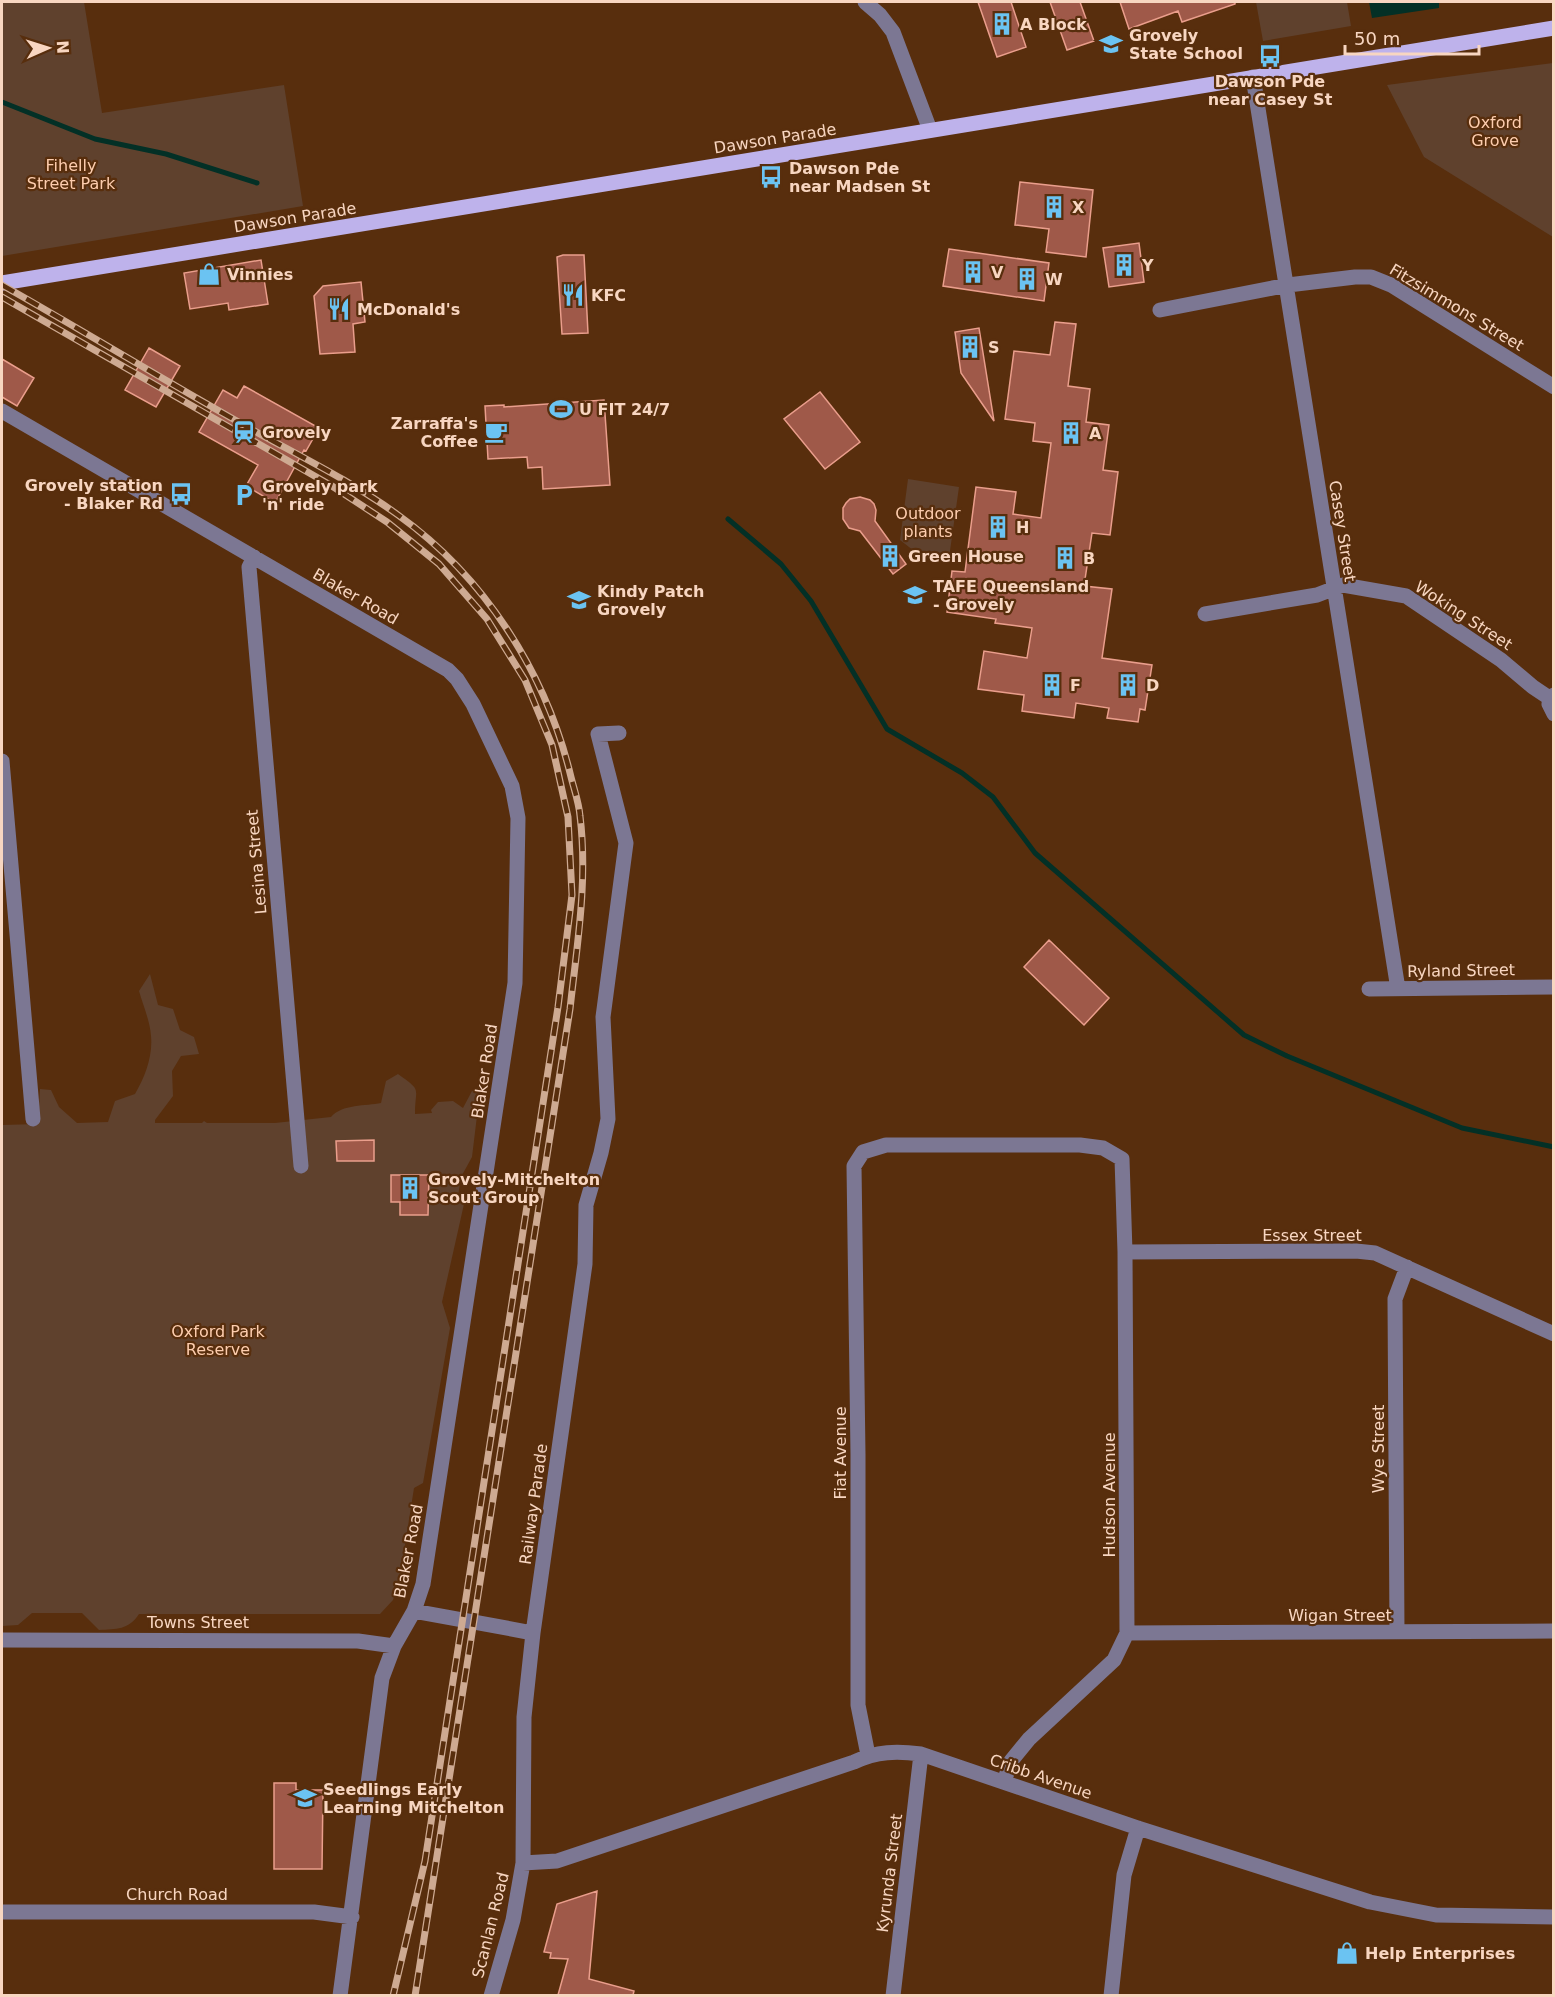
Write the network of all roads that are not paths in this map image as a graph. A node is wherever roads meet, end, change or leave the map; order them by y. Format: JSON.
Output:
{"nodes":[{"id":1,"x":865,"y":2,"type":"edge"},
{"id":2,"x":1554,"y":28,"type":"edge"},
{"id":3,"x":1253,"y":77,"type":"junction"},
{"id":4,"x":930,"y":130,"type":"junction"},
{"id":5,"x":2,"y":283,"type":"edge"},
{"id":6,"x":1288,"y":285,"type":"junction"},
{"id":7,"x":1160,"y":310,"type":"dead end"},
{"id":8,"x":1554,"y":387,"type":"edge"},
{"id":9,"x":2,"y":411,"type":"edge"},
{"id":10,"x":254,"y":557,"type":"junction"},
{"id":11,"x":1334,"y":589,"type":"junction"},
{"id":12,"x":1205,"y":614,"type":"dead end"},
{"id":13,"x":1553,"y":703,"type":"edge"},
{"id":14,"x":619,"y":733,"type":"dead end"},
{"id":15,"x":2,"y":761,"type":"edge"},
{"id":16,"x":6,"y":875,"type":"edge"},
{"id":17,"x":1554,"y":987,"type":"edge"},
{"id":18,"x":1369,"y":989,"type":"dead end"},
{"id":19,"x":1398,"y":989,"type":"junction"},
{"id":20,"x":33,"y":1119,"type":"dead end"},
{"id":21,"x":1122,"y":1159,"type":"joint"},
{"id":22,"x":301,"y":1166,"type":"dead end"},
{"id":23,"x":1125,"y":1252,"type":"junction"},
{"id":24,"x":1407,"y":1267,"type":"junction"},
{"id":25,"x":1554,"y":1334,"type":"edge"},
{"id":26,"x":414,"y":1611,"type":"junction"},
{"id":27,"x":1554,"y":1631,"type":"edge"},
{"id":28,"x":1397,"y":1632,"type":"junction"},
{"id":29,"x":533,"y":1633,"type":"junction"},
{"id":30,"x":1127,"y":1633,"type":"junction"},
{"id":31,"x":2,"y":1640,"type":"edge"},
{"id":32,"x":394,"y":1646,"type":"junction"},
{"id":33,"x":921,"y":1754,"type":"junction"},
{"id":34,"x":868,"y":1755,"type":"junction"},
{"id":35,"x":1004,"y":1782,"type":"junction"},
{"id":36,"x":1138,"y":1828,"type":"junction"},
{"id":37,"x":524,"y":1863,"type":"junction"},
{"id":38,"x":2,"y":1912,"type":"edge"},
{"id":39,"x":351,"y":1917,"type":"junction"},
{"id":40,"x":1554,"y":1917,"type":"edge"},
{"id":41,"x":340,"y":1995,"type":"edge"},
{"id":42,"x":491,"y":1995,"type":"edge"},
{"id":43,"x":892,"y":1995,"type":"edge"},
{"id":44,"x":1111,"y":1995,"type":"edge"}],
"edges":[{"from":1,"to":4,"type":"street"},
{"from":2,"to":3,"type":"main road","name":"Dawson Parade"},
{"from":3,"to":4,"type":"main road","name":"Dawson Parade"},
{"from":3,"to":6,"type":"street","name":"Casey Street"},
{"from":4,"to":5,"type":"main road","name":"Dawson Parade"},
{"from":6,"to":7,"type":"street","name":"Fitzsimmons Street"},
{"from":6,"to":8,"type":"street","name":"Fitzsimmons Street"},
{"from":6,"to":11,"type":"street","name":"Casey Street"},
{"from":9,"to":10,"type":"street","name":"Blaker Road"},
{"from":10,"to":22,"type":"street","name":"Lesina Street"},
{"from":10,"to":26,"type":"street","name":"Blaker Road"},
{"from":11,"to":12,"type":"street","name":"Woking Street"},
{"from":11,"to":13,"type":"street","name":"Woking Street"},
{"from":11,"to":19,"type":"street","name":"Casey Street"},
{"from":14,"to":29,"type":"street","name":"Railway Parade"},
{"from":15,"to":16,"type":"street"},
{"from":16,"to":20,"type":"street"},
{"from":17,"to":19,"type":"street","name":"Ryland Street"},
{"from":18,"to":19,"type":"street","name":"Ryland Street"},
{"from":21,"to":23,"type":"street","name":"Hudson Avenue"},
{"from":21,"to":34,"type":"street","name":"Fiat Avenue"},
{"from":23,"to":24,"type":"street","name":"Essex Street"},
{"from":23,"to":30,"type":"street","name":"Hudson Avenue"},
{"from":24,"to":25,"type":"street","name":"Essex Street"},
{"from":24,"to":28,"type":"street","name":"Wye Street"},
{"from":26,"to":29,"type":"street"},
{"from":26,"to":32,"type":"street","name":"Blaker Road"},
{"from":27,"to":28,"type":"street","name":"Wigan Street"},
{"from":28,"to":30,"type":"street","name":"Wigan Street"},
{"from":29,"to":37,"type":"street","name":"Railway Parade"},
{"from":30,"to":35,"type":"street","name":"Hudson Avenue"},
{"from":31,"to":32,"type":"street","name":"Towns Street"},
{"from":32,"to":39,"type":"street","name":"Blaker Road"},
{"from":33,"to":34,"type":"street","name":"Cribb Avenue"},
{"from":33,"to":35,"type":"street","name":"Cribb Avenue"},
{"from":33,"to":43,"type":"street","name":"Kyrunda Street"},
{"from":34,"to":37,"type":"street","name":"Cribb Avenue"},
{"from":35,"to":36,"type":"street","name":"Cribb Avenue"},
{"from":36,"to":40,"type":"street","name":"Cribb Avenue"},
{"from":36,"to":44,"type":"street"},
{"from":37,"to":42,"type":"street","name":"Scanlan Road"},
{"from":38,"to":39,"type":"street","name":"Church Road"},
{"from":39,"to":41,"type":"street","name":"Blaker Road"}]}
